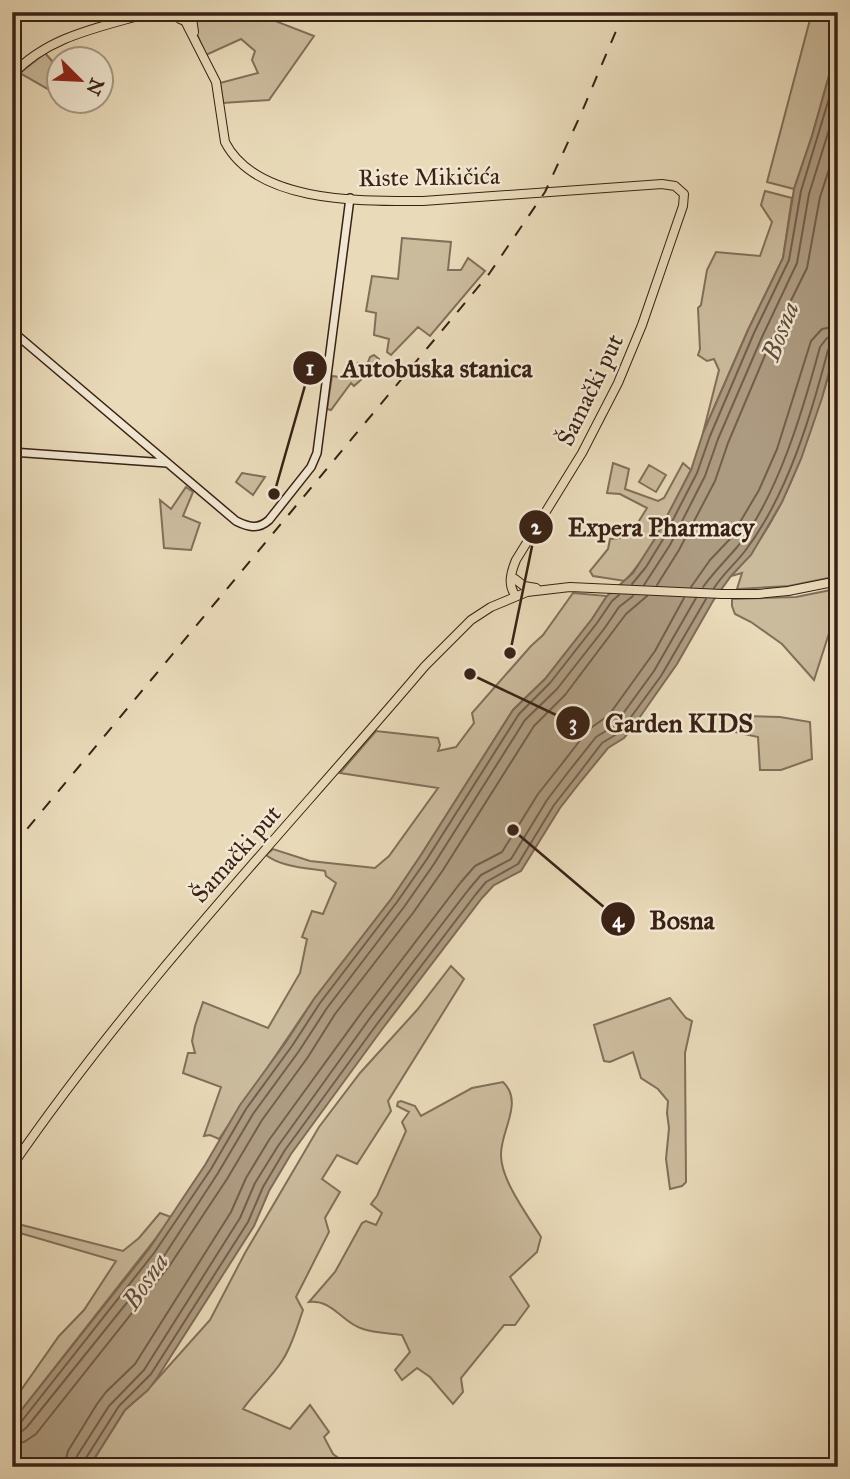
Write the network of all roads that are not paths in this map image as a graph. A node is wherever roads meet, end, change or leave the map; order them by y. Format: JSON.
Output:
{"nodes":[{"id":1,"x":152,"y":12,"type":"edge"},
{"id":2,"x":176,"y":13,"type":"edge"},
{"id":3,"x":190,"y":17,"type":"edge"},
{"id":4,"x":12,"y":75,"type":"edge"},
{"id":5,"x":350,"y":198,"type":"junction"},
{"id":6,"x":679,"y":218,"type":"joint"},
{"id":7,"x":12,"y":331,"type":"edge"},
{"id":8,"x":12,"y":452,"type":"edge"},
{"id":9,"x":167,"y":463,"type":"junction"},
{"id":10,"x":513,"y":568,"type":"junction"},
{"id":11,"x":515,"y":579,"type":"junction"},
{"id":12,"x":838,"y":581,"type":"edge"},
{"id":13,"x":542,"y":589,"type":"junction"},
{"id":14,"x":516,"y":596,"type":"junction"},
{"id":15,"x":12,"y":1166,"type":"edge"}],
"edges":[{"from":1,"to":4,"type":"main road"},
{"from":2,"to":3,"type":"main road"},
{"from":3,"to":5,"type":"main road","name":"Riste Mikičića"},
{"from":5,"to":6,"type":"main road","name":"Riste Mikičića"},
{"from":5,"to":9,"type":"street"},
{"from":6,"to":10,"type":"main road","name":"Šamački put"},
{"from":7,"to":9,"type":"street"},
{"from":8,"to":9,"type":"street"},
{"from":10,"to":11,"type":"main road"},
{"from":10,"to":14,"type":"main road"},
{"from":11,"to":13,"type":"main road"},
{"from":11,"to":14,"type":"main road"},
{"from":12,"to":13,"type":"main road"},
{"from":13,"to":14,"type":"main road","name":"Šamački put"},
{"from":14,"to":15,"type":"main road","name":"Šamački put"}]}
